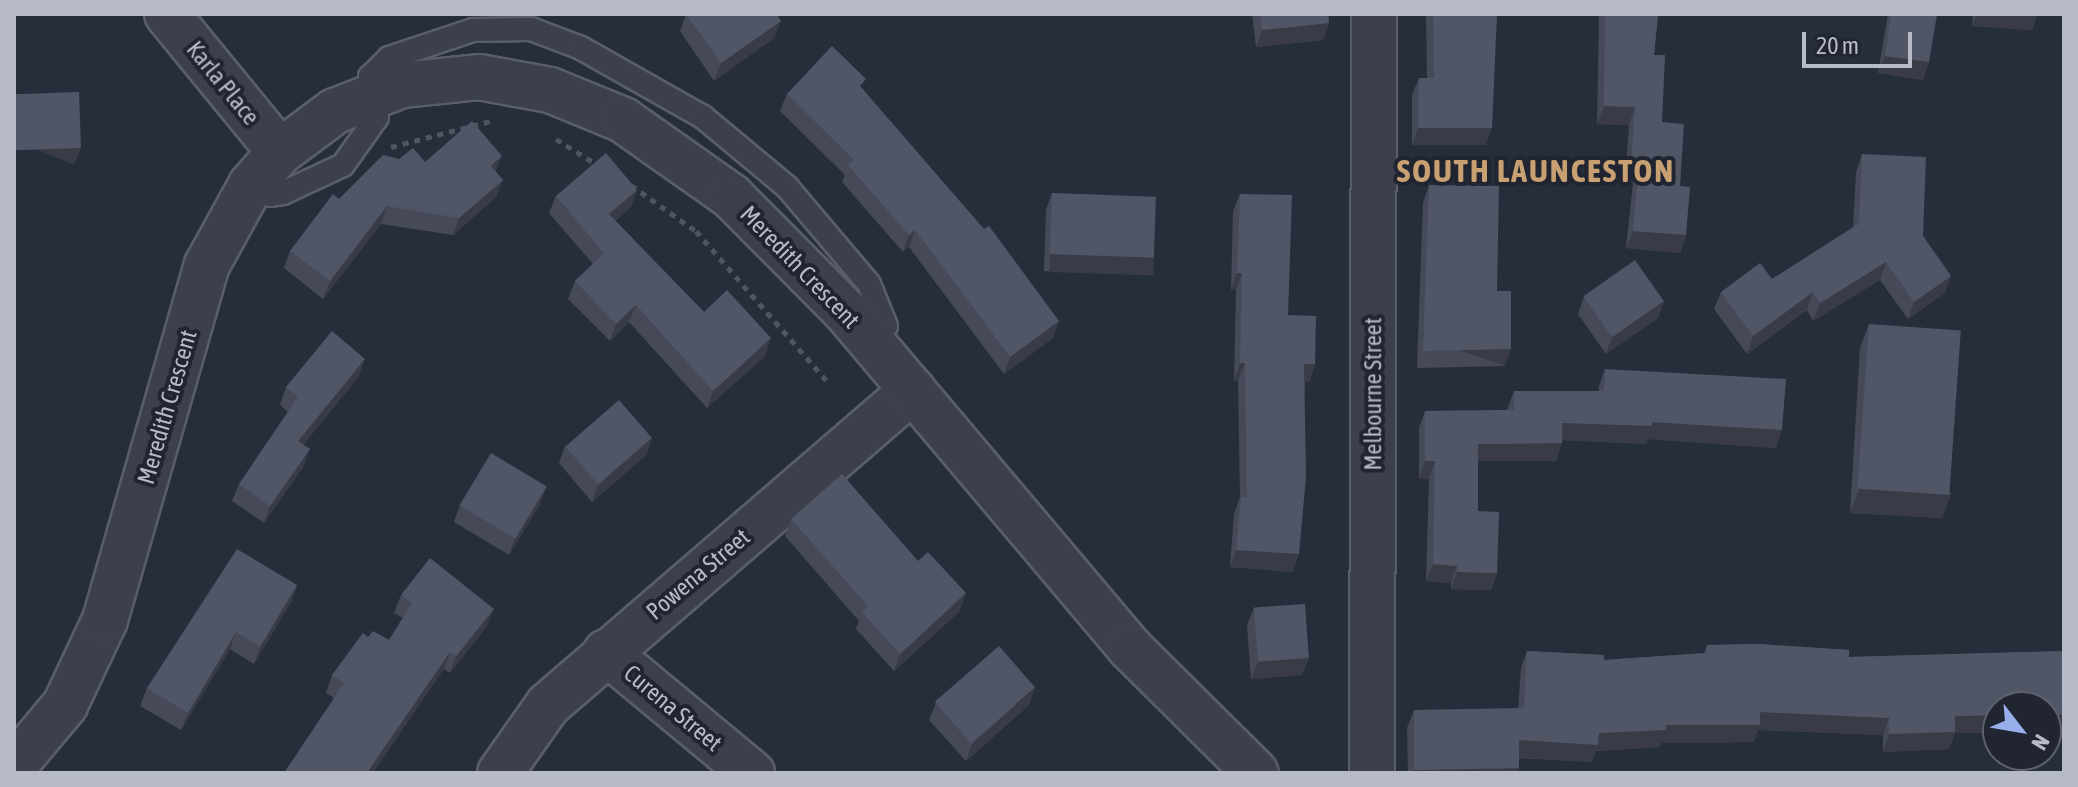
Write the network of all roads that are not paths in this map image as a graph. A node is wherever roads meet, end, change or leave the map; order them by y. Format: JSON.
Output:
{"nodes":[{"id":1,"x":167,"y":14,"type":"edge"},
{"id":2,"x":1374,"y":14,"type":"edge"},
{"id":3,"x":376,"y":93,"type":"junction"},
{"id":4,"x":280,"y":152,"type":"junction"},
{"id":5,"x":251,"y":185,"type":"junction"},
{"id":6,"x":913,"y":390,"type":"junction"},
{"id":7,"x":606,"y":652,"type":"junction"},
{"id":8,"x":14,"y":766,"type":"edge"},
{"id":9,"x":500,"y":773,"type":"edge"},
{"id":10,"x":710,"y":773,"type":"edge"},
{"id":11,"x":752,"y":773,"type":"edge"},
{"id":12,"x":1256,"y":773,"type":"edge"},
{"id":13,"x":1372,"y":773,"type":"edge"}],
"edges":[{"from":1,"to":4,"type":"street","name":"Karla Place"},
{"from":2,"to":13,"type":"street","name":"Melbourne Street"},
{"from":3,"to":4,"type":"street","name":"Meredith Crescent"},
{"from":3,"to":5,"type":"lane"},
{"from":3,"to":6,"type":"street","name":"Meredith Crescent"},
{"from":4,"to":5,"type":"street","name":"Meredith Crescent"},
{"from":5,"to":8,"type":"street","name":"Meredith Crescent"},
{"from":6,"to":7,"type":"street","name":"Powena Street"},
{"from":6,"to":12,"type":"street","name":"Meredith Crescent"},
{"from":7,"to":9,"type":"street","name":"Powena Street"},
{"from":7,"to":10,"type":"street","name":"Curena Street"},
{"from":7,"to":11,"type":"street","name":"Curena Street"}]}
